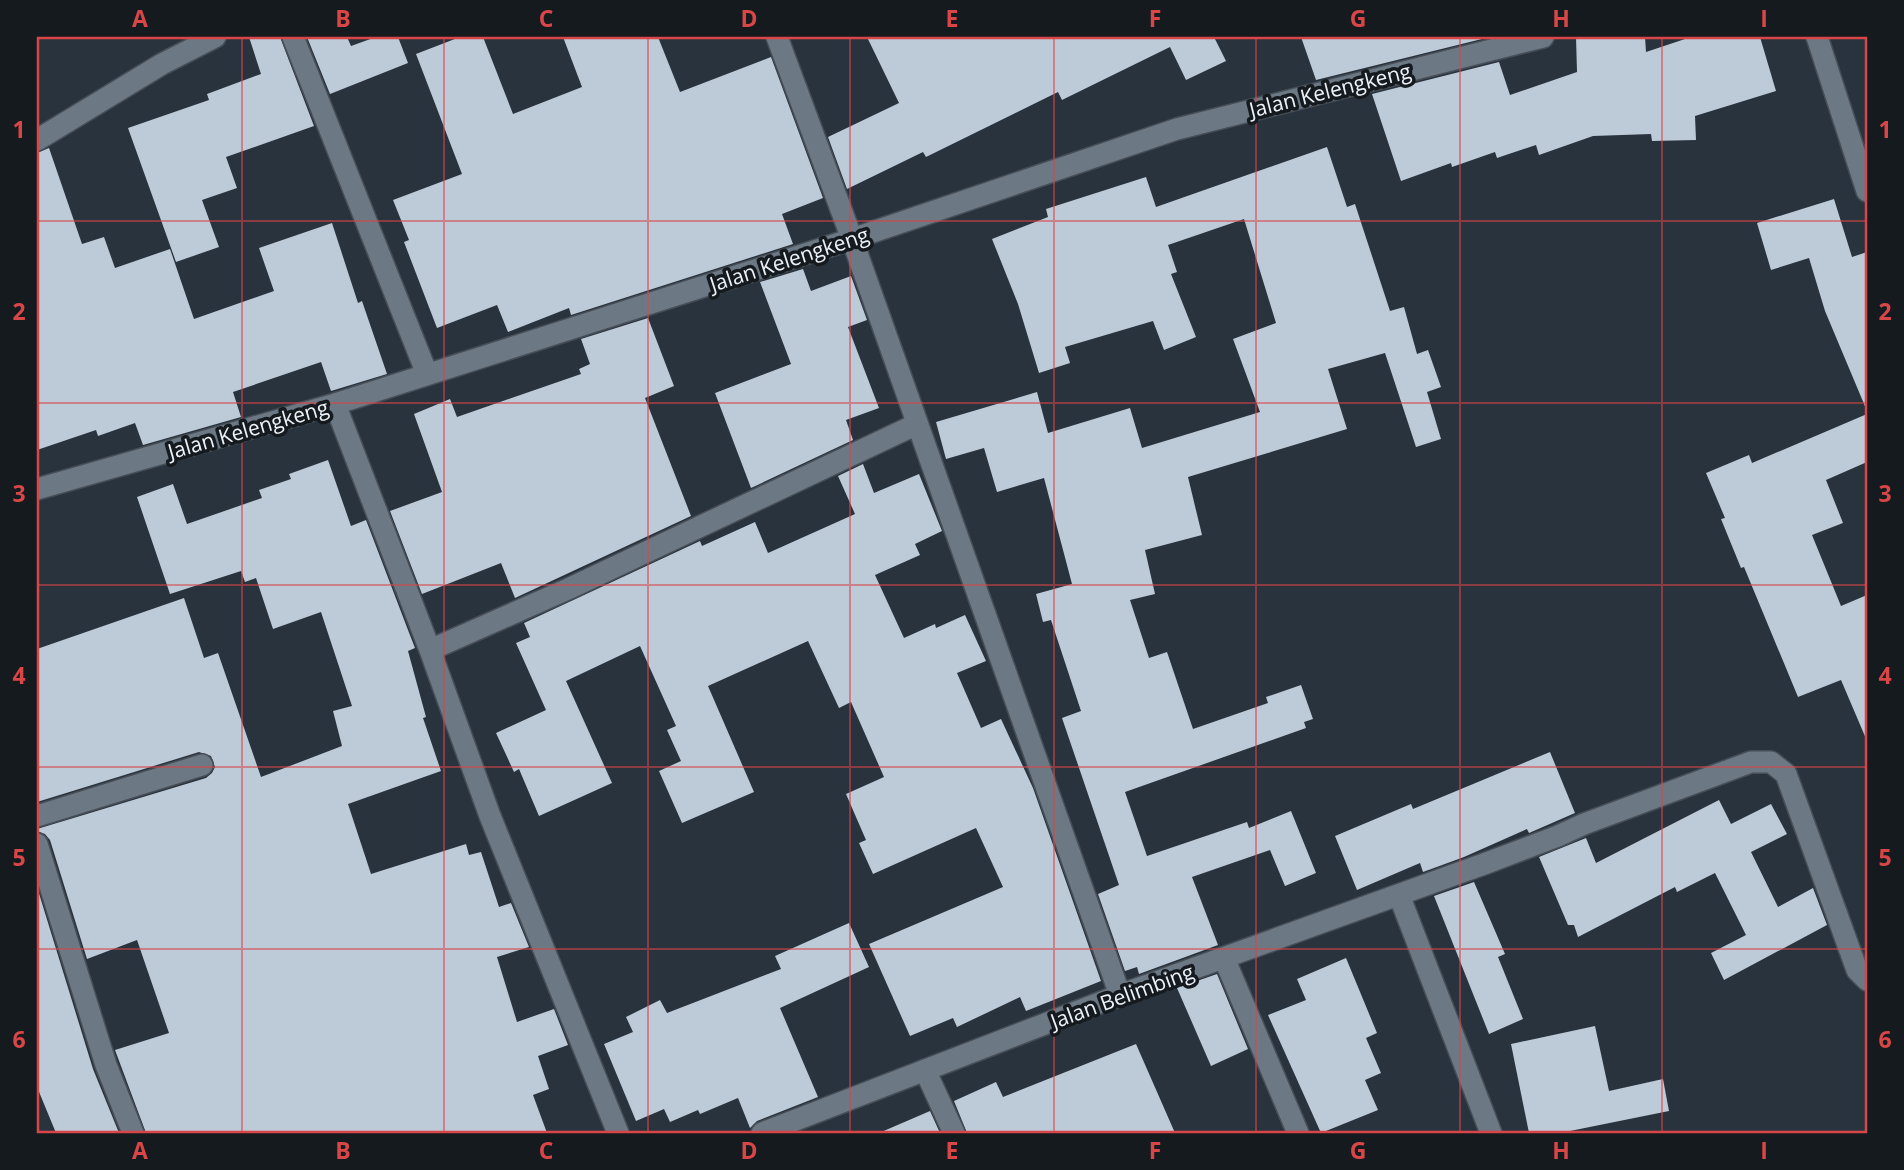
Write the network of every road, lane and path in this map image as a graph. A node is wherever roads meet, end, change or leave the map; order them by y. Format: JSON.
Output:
{"nodes":[{"id":1,"x":215,"y":37,"type":"edge"},
{"id":2,"x":293,"y":37,"type":"edge"},
{"id":3,"x":777,"y":37,"type":"edge"},
{"id":4,"x":1543,"y":37,"type":"edge"},
{"id":5,"x":1817,"y":37,"type":"edge"},
{"id":6,"x":37,"y":140,"type":"edge"},
{"id":7,"x":1867,"y":191,"type":"edge"},
{"id":8,"x":852,"y":239,"type":"junction"},
{"id":9,"x":427,"y":374,"type":"junction"},
{"id":10,"x":335,"y":404,"type":"junction"},
{"id":11,"x":917,"y":424,"type":"junction"},
{"id":12,"x":37,"y":489,"type":"edge"},
{"id":13,"x":430,"y":650,"type":"junction"},
{"id":14,"x":202,"y":765,"type":"dead end"},
{"id":15,"x":37,"y":816,"type":"edge"},
{"id":16,"x":37,"y":844,"type":"edge"},
{"id":17,"x":1399,"y":895,"type":"junction"},
{"id":18,"x":1224,"y":958,"type":"junction"},
{"id":19,"x":1867,"y":980,"type":"edge"},
{"id":20,"x":1121,"y":995,"type":"junction"},
{"id":21,"x":925,"y":1070,"type":"junction"},
{"id":22,"x":133,"y":1133,"type":"edge"},
{"id":23,"x":618,"y":1133,"type":"edge"},
{"id":24,"x":762,"y":1133,"type":"edge"},
{"id":25,"x":954,"y":1133,"type":"edge"},
{"id":26,"x":1298,"y":1133,"type":"edge"},
{"id":27,"x":1491,"y":1133,"type":"edge"}],
"edges":[{"from":1,"to":6,"type":"street"},
{"from":2,"to":9,"type":"street"},
{"from":3,"to":8,"type":"street"},
{"from":4,"to":8,"type":"street","name":"Jalan Kelengkeng"},
{"from":5,"to":7,"type":"street"},
{"from":8,"to":9,"type":"street","name":"Jalan Kelengkeng"},
{"from":8,"to":11,"type":"street"},
{"from":9,"to":10,"type":"street","name":"Jalan Kelengkeng"},
{"from":10,"to":12,"type":"street","name":"Jalan Kelengkeng"},
{"from":10,"to":13,"type":"street"},
{"from":11,"to":13,"type":"street"},
{"from":11,"to":20,"type":"street"},
{"from":13,"to":23,"type":"street"},
{"from":14,"to":15,"type":"street"},
{"from":16,"to":22,"type":"street"},
{"from":17,"to":18,"type":"street","name":"Jalan Belimbing"},
{"from":17,"to":19,"type":"street","name":"Jalan Belimbing"},
{"from":17,"to":27,"type":"street"},
{"from":18,"to":20,"type":"street","name":"Jalan Belimbing"},
{"from":18,"to":26,"type":"street"},
{"from":20,"to":21,"type":"street","name":"Jalan Belimbing"},
{"from":21,"to":24,"type":"street","name":"Jalan Belimbing"},
{"from":21,"to":25,"type":"street"}]}
